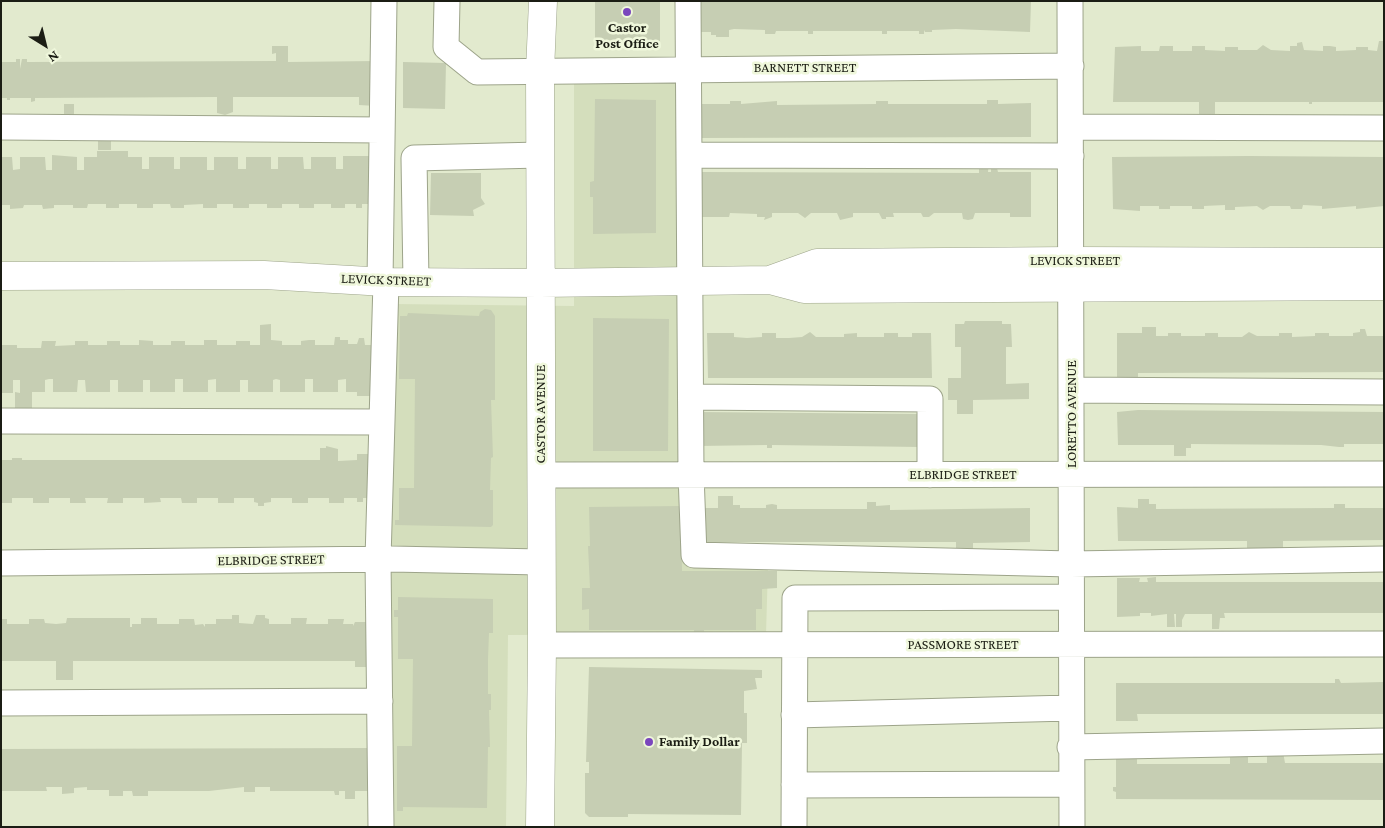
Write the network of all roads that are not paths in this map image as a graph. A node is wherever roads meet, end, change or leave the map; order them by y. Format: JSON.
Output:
{"nodes":[{"id":1,"x":384,"y":1,"type":"edge"},
{"id":2,"x":447,"y":1,"type":"edge"},
{"id":3,"x":543,"y":1,"type":"edge"},
{"id":4,"x":688,"y":1,"type":"edge"},
{"id":5,"x":1070,"y":1,"type":"edge"},
{"id":6,"x":1071,"y":66,"type":"junction"},
{"id":7,"x":688,"y":68,"type":"junction"},
{"id":8,"x":540,"y":71,"type":"junction"},
{"id":9,"x":1,"y":127,"type":"edge"},
{"id":10,"x":1071,"y":127,"type":"junction"},
{"id":11,"x":1384,"y":128,"type":"edge"},
{"id":12,"x":382,"y":130,"type":"junction"},
{"id":13,"x":540,"y":155,"type":"junction"},
{"id":14,"x":689,"y":155,"type":"junction"},
{"id":15,"x":1071,"y":156,"type":"junction"},
{"id":16,"x":1384,"y":262,"type":"edge"},
{"id":17,"x":1072,"y":274,"type":"junction"},
{"id":18,"x":1,"y":276,"type":"edge"},
{"id":19,"x":383,"y":281,"type":"junction"},
{"id":20,"x":691,"y":281,"type":"junction"},
{"id":21,"x":416,"y":282,"type":"junction"},
{"id":22,"x":540,"y":283,"type":"junction"},
{"id":23,"x":1384,"y":286,"type":"edge"},
{"id":24,"x":1071,"y":390,"type":"junction"},
{"id":25,"x":1384,"y":392,"type":"edge"},
{"id":26,"x":691,"y":397,"type":"junction"},
{"id":27,"x":1,"y":421,"type":"edge"},
{"id":28,"x":382,"y":422,"type":"junction"},
{"id":29,"x":691,"y":474,"type":"junction"},
{"id":30,"x":1072,"y":474,"type":"junction"},
{"id":31,"x":1384,"y":474,"type":"edge"},
{"id":32,"x":542,"y":475,"type":"junction"},
{"id":33,"x":930,"y":475,"type":"junction"},
{"id":34,"x":378,"y":559,"type":"junction"},
{"id":35,"x":1384,"y":559,"type":"edge"},
{"id":36,"x":541,"y":562,"type":"junction"},
{"id":37,"x":1,"y":563,"type":"edge"},
{"id":38,"x":1071,"y":564,"type":"junction"},
{"id":39,"x":1070,"y":597,"type":"junction"},
{"id":40,"x":1384,"y":644,"type":"edge"},
{"id":41,"x":542,"y":645,"type":"junction"},
{"id":42,"x":794,"y":645,"type":"junction"},
{"id":43,"x":1071,"y":645,"type":"junction"},
{"id":44,"x":380,"y":701,"type":"junction"},
{"id":45,"x":1,"y":703,"type":"edge"},
{"id":46,"x":1070,"y":708,"type":"junction"},
{"id":47,"x":794,"y":715,"type":"junction"},
{"id":48,"x":1384,"y":741,"type":"edge"},
{"id":49,"x":1070,"y":748,"type":"junction"},
{"id":50,"x":1071,"y":784,"type":"junction"},
{"id":51,"x":794,"y":785,"type":"junction"},
{"id":52,"x":381,"y":827,"type":"edge"},
{"id":53,"x":540,"y":827,"type":"edge"},
{"id":54,"x":794,"y":827,"type":"edge"},
{"id":55,"x":1072,"y":827,"type":"edge"}],
"edges":[{"from":1,"to":12,"type":"street"},
{"from":2,"to":8,"type":"street","name":"BARNETT STREET"},
{"from":3,"to":8,"type":"main road","name":"CASTOR AVENUE"},
{"from":4,"to":7,"type":"street"},
{"from":5,"to":6,"type":"street","name":"LORETTO AVENUE"},
{"from":6,"to":7,"type":"street","name":"BARNETT STREET"},
{"from":6,"to":10,"type":"street","name":"LORETTO AVENUE"},
{"from":7,"to":8,"type":"street","name":"BARNETT STREET"},
{"from":7,"to":14,"type":"street"},
{"from":8,"to":13,"type":"main road","name":"CASTOR AVENUE"},
{"from":9,"to":12,"type":"street"},
{"from":10,"to":11,"type":"street"},
{"from":10,"to":15,"type":"street","name":"LORETTO AVENUE"},
{"from":12,"to":19,"type":"street"},
{"from":13,"to":21,"type":"street"},
{"from":13,"to":22,"type":"main road","name":"CASTOR AVENUE"},
{"from":14,"to":15,"type":"street"},
{"from":14,"to":20,"type":"street"},
{"from":15,"to":17,"type":"street","name":"LORETTO AVENUE"},
{"from":16,"to":17,"type":"main road","name":"LEVICK STREET"},
{"from":17,"to":20,"type":"main road","name":"LEVICK STREET"},
{"from":17,"to":23,"type":"main road","name":"LEVICK STREET"},
{"from":17,"to":24,"type":"street","name":"LORETTO AVENUE"},
{"from":18,"to":19,"type":"main road","name":"LEVICK STREET"},
{"from":19,"to":21,"type":"main road","name":"LEVICK STREET"},
{"from":19,"to":28,"type":"street"},
{"from":20,"to":22,"type":"main road","name":"LEVICK STREET"},
{"from":20,"to":26,"type":"street"},
{"from":21,"to":22,"type":"main road","name":"LEVICK STREET"},
{"from":22,"to":32,"type":"main road","name":"CASTOR AVENUE"},
{"from":24,"to":25,"type":"street"},
{"from":24,"to":30,"type":"street","name":"LORETTO AVENUE"},
{"from":26,"to":29,"type":"street"},
{"from":26,"to":33,"type":"street"},
{"from":27,"to":28,"type":"street"},
{"from":28,"to":34,"type":"street"},
{"from":29,"to":32,"type":"street","name":"ELBRIDGE STREET"},
{"from":29,"to":33,"type":"street","name":"ELBRIDGE STREET"},
{"from":29,"to":38,"type":"street"},
{"from":30,"to":31,"type":"street","name":"ELBRIDGE STREET"},
{"from":30,"to":33,"type":"street","name":"ELBRIDGE STREET"},
{"from":30,"to":38,"type":"street","name":"LORETTO AVENUE"},
{"from":32,"to":36,"type":"main road","name":"CASTOR AVENUE"},
{"from":34,"to":36,"type":"street","name":"ELBRIDGE STREET"},
{"from":34,"to":37,"type":"street","name":"ELBRIDGE STREET"},
{"from":34,"to":44,"type":"street"},
{"from":35,"to":38,"type":"street"},
{"from":36,"to":41,"type":"main road","name":"CASTOR AVENUE"},
{"from":38,"to":39,"type":"street","name":"LORETTO AVENUE"},
{"from":39,"to":42,"type":"street"},
{"from":39,"to":43,"type":"street","name":"LORETTO AVENUE"},
{"from":40,"to":43,"type":"street","name":"PASSMORE STREET"},
{"from":41,"to":42,"type":"street","name":"PASSMORE STREET"},
{"from":41,"to":53,"type":"main road","name":"CASTOR AVENUE"},
{"from":42,"to":43,"type":"street","name":"PASSMORE STREET"},
{"from":42,"to":47,"type":"street"},
{"from":43,"to":46,"type":"street","name":"LORETTO AVENUE"},
{"from":44,"to":45,"type":"street"},
{"from":44,"to":52,"type":"street"},
{"from":46,"to":47,"type":"street"},
{"from":46,"to":49,"type":"street","name":"LORETTO AVENUE"},
{"from":47,"to":51,"type":"street"},
{"from":48,"to":49,"type":"street"},
{"from":49,"to":50,"type":"street","name":"LORETTO AVENUE"},
{"from":50,"to":51,"type":"street"},
{"from":50,"to":55,"type":"street","name":"LORETTO AVENUE"},
{"from":51,"to":54,"type":"street"}]}
